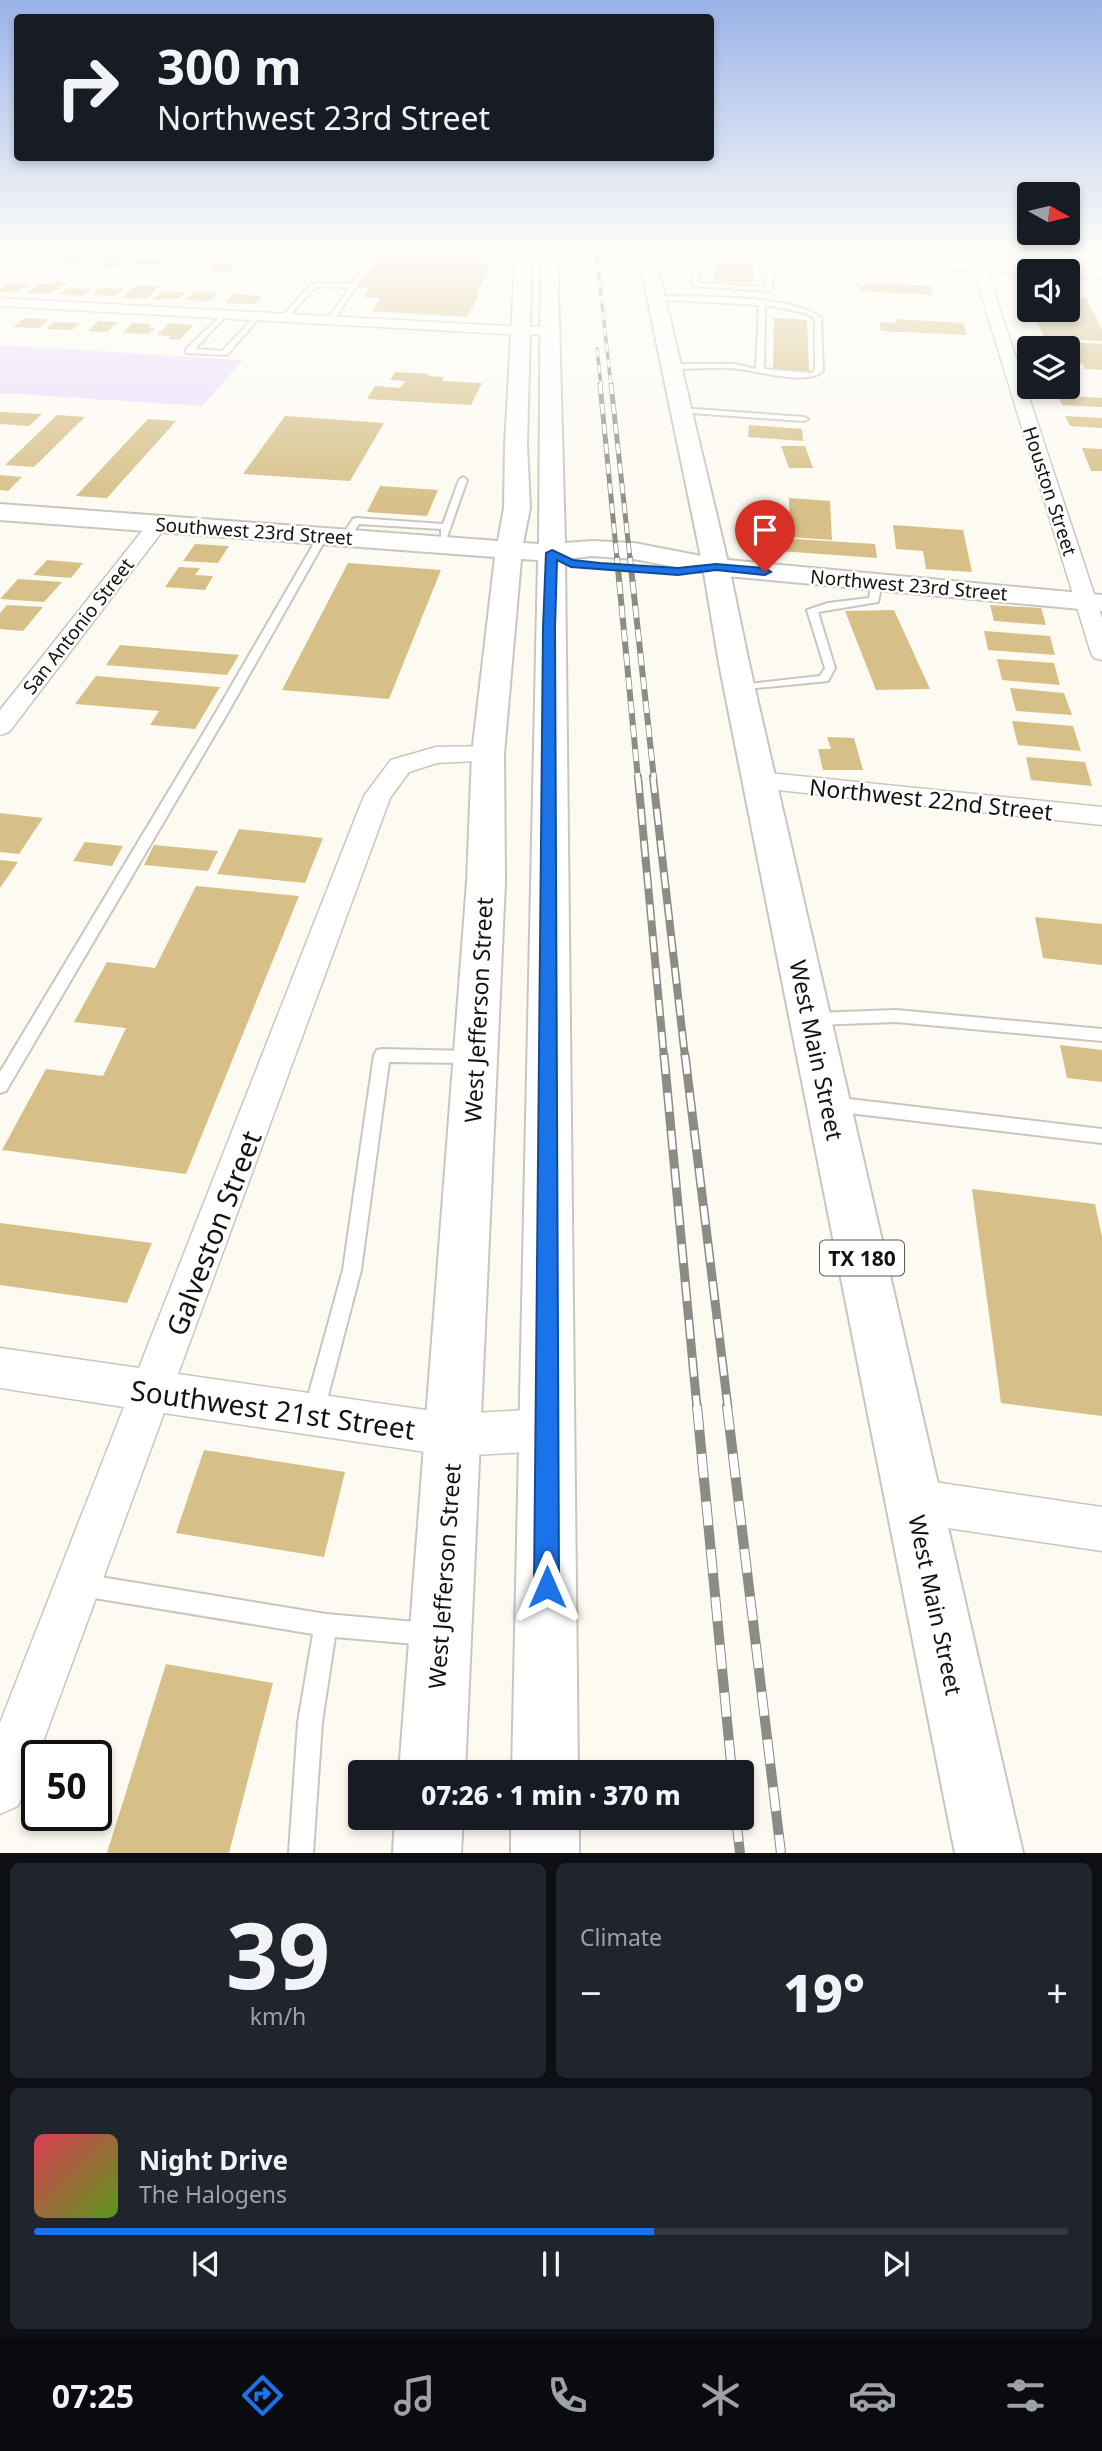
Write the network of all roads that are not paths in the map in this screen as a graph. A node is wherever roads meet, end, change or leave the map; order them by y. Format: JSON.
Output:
{"nodes":[{"id":1,"x":205,"y":334,"type":"edge"},
{"id":2,"x":241,"y":334,"type":"edge"},
{"id":3,"x":522,"y":334,"type":"edge"},
{"id":4,"x":550,"y":334,"type":"edge"},
{"id":5,"x":664,"y":334,"type":"edge"},
{"id":6,"x":761,"y":334,"type":"edge"},
{"id":7,"x":818,"y":334,"type":"edge"},
{"id":8,"x":1002,"y":334,"type":"edge"},
{"id":9,"x":671,"y":366,"type":"junction"},
{"id":10,"x":760,"y":371,"type":"junction"},
{"id":11,"x":680,"y":410,"type":"junction"},
{"id":12,"x":550,"y":419,"type":"junction"},
{"id":13,"x":804,"y":419,"type":"dead end"},
{"id":14,"x":517,"y":420,"type":"junction"},
{"id":15,"x":463,"y":480,"type":"dead end"},
{"id":16,"x":0,"y":512,"type":"edge"},
{"id":17,"x":157,"y":525,"type":"junction"},
{"id":18,"x":335,"y":536,"type":"junction"},
{"id":19,"x":443,"y":536,"type":"junction"},
{"id":20,"x":530,"y":551,"type":"junction"},
{"id":21,"x":716,"y":567,"type":"junction"},
{"id":22,"x":877,"y":582,"type":"junction"},
{"id":23,"x":1094,"y":603,"type":"edge"},
{"id":24,"x":1102,"y":653,"type":"edge"},
{"id":25,"x":740,"y":688,"type":"junction"},
{"id":26,"x":0,"y":726,"type":"edge"},
{"id":27,"x":488,"y":754,"type":"junction"},
{"id":28,"x":759,"y":781,"type":"junction"},
{"id":29,"x":1102,"y":816,"type":"edge"},
{"id":30,"x":810,"y":1019,"type":"junction"},
{"id":31,"x":1102,"y":1035,"type":"edge"},
{"id":32,"x":475,"y":1057,"type":"junction"},
{"id":33,"x":0,"y":1086,"type":"edge"},
{"id":34,"x":828,"y":1103,"type":"junction"},
{"id":35,"x":1102,"y":1136,"type":"edge"},
{"id":36,"x":0,"y":1368,"type":"edge"},
{"id":37,"x":153,"y":1392,"type":"junction"},
{"id":38,"x":313,"y":1415,"type":"junction"},
{"id":39,"x":548,"y":1430,"type":"junction"},
{"id":40,"x":453,"y":1435,"type":"junction"},
{"id":41,"x":914,"y":1501,"type":"junction"},
{"id":42,"x":1102,"y":1529,"type":"edge"},
{"id":43,"x":79,"y":1585,"type":"junction"},
{"id":44,"x":326,"y":1625,"type":"junction"},
{"id":45,"x":440,"y":1635,"type":"junction"},
{"id":46,"x":433,"y":1760,"type":"edge"},
{"id":47,"x":545,"y":1760,"type":"edge"},
{"id":48,"x":0,"y":1788,"type":"edge"},
{"id":49,"x":428,"y":1830,"type":"edge"},
{"id":50,"x":545,"y":1830,"type":"edge"},
{"id":51,"x":301,"y":1853,"type":"edge"},
{"id":52,"x":427,"y":1853,"type":"edge"},
{"id":53,"x":545,"y":1853,"type":"edge"},
{"id":54,"x":989,"y":1853,"type":"edge"}],
"edges":[{"from":1,"to":2,"type":"lane"},
{"from":3,"to":14,"type":"main road","name":"West Jefferson Street"},
{"from":4,"to":12,"type":"main road","name":"West Jefferson Street"},
{"from":5,"to":9,"type":"main road","name":"West Main Street","number":"TX 180"},
{"from":6,"to":10,"type":"lane"},
{"from":7,"to":10,"type":"lane"},
{"from":8,"to":23,"type":"street","name":"Houston Street"},
{"from":9,"to":10,"type":"lane"},
{"from":9,"to":11,"type":"main road","name":"West Main Street","number":"TX 180"},
{"from":11,"to":13,"type":"lane"},
{"from":11,"to":21,"type":"main road","name":"West Main Street","number":"TX 180"},
{"from":12,"to":14,"type":"main road"},
{"from":12,"to":20,"type":"main road","name":"West Jefferson Street"},
{"from":14,"to":20,"type":"main road","name":"West Jefferson Street"},
{"from":15,"to":19,"type":"lane"},
{"from":16,"to":17,"type":"main road","name":"Southwest 23rd Street"},
{"from":17,"to":18,"type":"main road","name":"Southwest 23rd Street"},
{"from":17,"to":26,"type":"street","name":"San Antonio Street"},
{"from":18,"to":19,"type":"main road","name":"Southwest 23rd Street"},
{"from":18,"to":33,"type":"lane"},
{"from":19,"to":20,"type":"main road","name":"Southwest 23rd Street"},
{"from":20,"to":21,"type":"main road","name":"Northwest 23rd Street"},
{"from":20,"to":27,"type":"main road","name":"West Jefferson Street"},
{"from":20,"to":39,"type":"main road","name":"West Jefferson Street"},
{"from":21,"to":22,"type":"main road","name":"Northwest 23rd Street"},
{"from":21,"to":25,"type":"main road","name":"West Main Street","number":"TX 180"},
{"from":22,"to":23,"type":"main road","name":"Northwest 23rd Street"},
{"from":22,"to":25,"type":"lane"},
{"from":23,"to":24,"type":"street","name":"Houston Street"},
{"from":25,"to":28,"type":"main road","name":"West Main Street","number":"TX 180"},
{"from":27,"to":32,"type":"main road","name":"West Jefferson Street"},
{"from":27,"to":37,"type":"street","name":"Galveston Street"},
{"from":28,"to":29,"type":"street","name":"Northwest 22nd Street"},
{"from":28,"to":30,"type":"main road","name":"West Main Street","number":"TX 180"},
{"from":30,"to":31,"type":"lane"},
{"from":30,"to":34,"type":"main road","name":"West Main Street","number":"TX 180"},
{"from":32,"to":38,"type":"lane"},
{"from":32,"to":40,"type":"main road","name":"West Jefferson Street"},
{"from":34,"to":35,"type":"lane"},
{"from":34,"to":41,"type":"main road","name":"West Main Street","number":"TX 180"},
{"from":36,"to":37,"type":"street","name":"Southwest 21st Street"},
{"from":37,"to":38,"type":"street","name":"Southwest 21st Street"},
{"from":37,"to":43,"type":"street","name":"Galveston Street"},
{"from":38,"to":40,"type":"street","name":"Southwest 21st Street"},
{"from":39,"to":40,"type":"street","name":"Southwest 21st Street"},
{"from":39,"to":47,"type":"main road","name":"West Jefferson Street"},
{"from":40,"to":45,"type":"main road","name":"West Jefferson Street"},
{"from":41,"to":42,"type":"street"},
{"from":41,"to":54,"type":"main road","name":"West Main Street","number":"TX 180"},
{"from":43,"to":44,"type":"lane"},
{"from":43,"to":48,"type":"street","name":"Galveston Street"},
{"from":44,"to":45,"type":"lane"},
{"from":44,"to":51,"type":"lane"},
{"from":45,"to":46,"type":"main road","name":"West Jefferson Street"},
{"from":49,"to":52,"type":"main road"},
{"from":50,"to":53,"type":"main road"}]}
